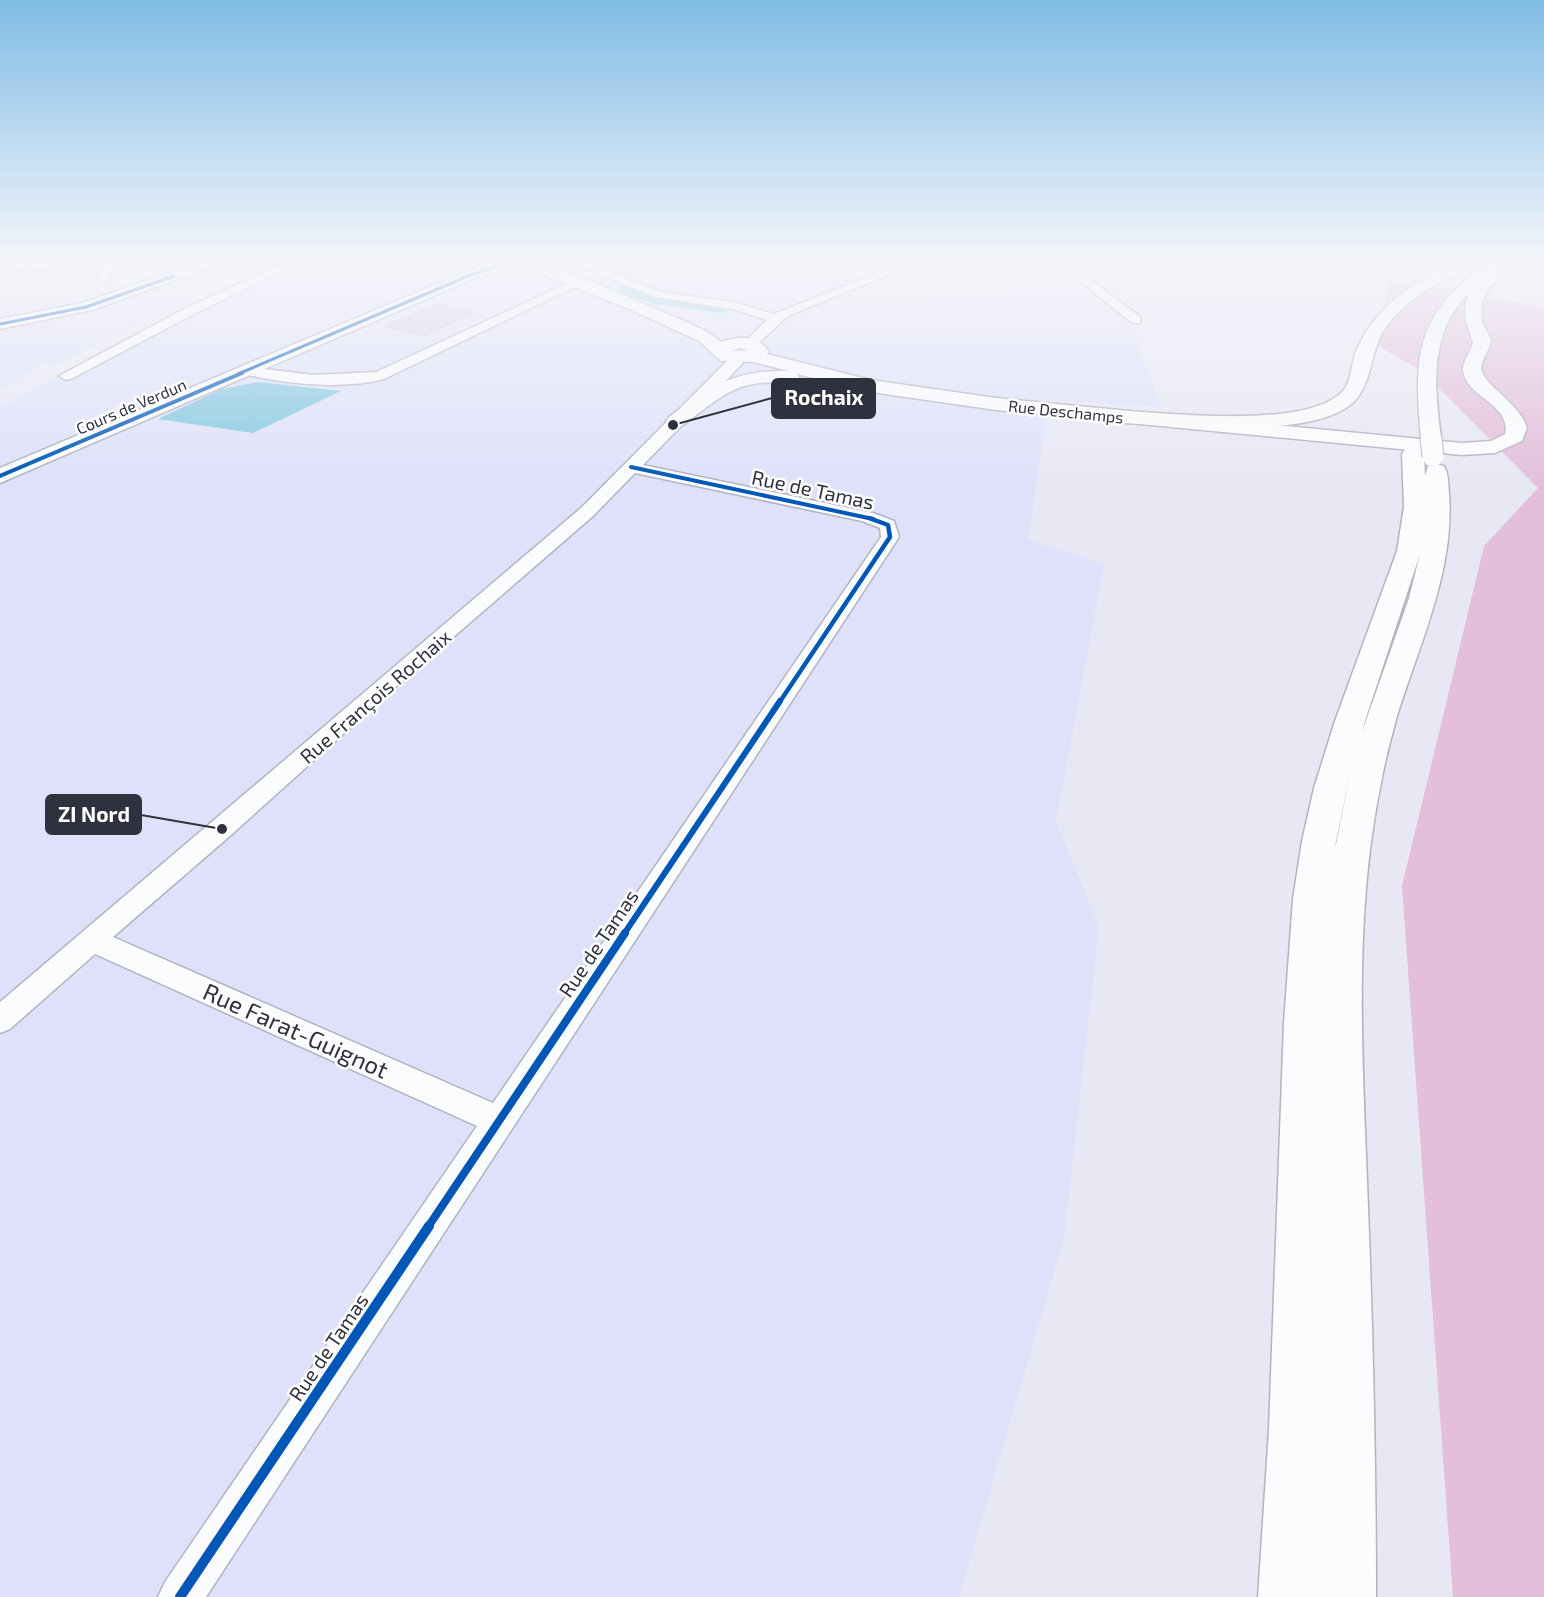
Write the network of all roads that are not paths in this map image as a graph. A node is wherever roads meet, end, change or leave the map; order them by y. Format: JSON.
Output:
{"nodes":[{"id":1,"x":147,"y":334,"type":"edge"},
{"id":2,"x":321,"y":334,"type":"edge"},
{"id":3,"x":336,"y":334,"type":"edge"},
{"id":4,"x":469,"y":334,"type":"edge"},
{"id":5,"x":699,"y":334,"type":"edge"},
{"id":6,"x":704,"y":334,"type":"edge"},
{"id":7,"x":762,"y":334,"type":"edge"},
{"id":8,"x":1375,"y":334,"type":"edge"},
{"id":9,"x":1431,"y":334,"type":"edge"},
{"id":10,"x":1480,"y":334,"type":"edge"},
{"id":11,"x":740,"y":350,"type":"junction"},
{"id":12,"x":249,"y":371,"type":"junction"},
{"id":13,"x":66,"y":376,"type":"dead end"},
{"id":14,"x":996,"y":404,"type":"junction"},
{"id":15,"x":1123,"y":417,"type":"junction"},
{"id":16,"x":676,"y":421,"type":"junction"},
{"id":17,"x":1420,"y":443,"type":"junction"},
{"id":18,"x":631,"y":467,"type":"junction"},
{"id":19,"x":0,"y":469,"type":"edge"},
{"id":20,"x":0,"y":476,"type":"edge"},
{"id":21,"x":92,"y":940,"type":"junction"},
{"id":22,"x":0,"y":1020,"type":"edge"},
{"id":23,"x":500,"y":1120,"type":"junction"},
{"id":24,"x":180,"y":1597,"type":"edge"},
{"id":25,"x":1288,"y":1597,"type":"edge"},
{"id":26,"x":1347,"y":1597,"type":"edge"}],
"edges":[{"from":1,"to":13,"type":"street"},
{"from":2,"to":19,"type":"main road","name":"Cours de Verdun"},
{"from":3,"to":12,"type":"main road","name":"Cours de Verdun"},
{"from":4,"to":12,"type":"street"},
{"from":5,"to":11,"type":"main road"},
{"from":6,"to":11,"type":"main road","name":"Rue Deschamps"},
{"from":7,"to":11,"type":"street","name":"Rue François Rochaix"},
{"from":8,"to":15,"type":"main road"},
{"from":9,"to":17,"type":"main road"},
{"from":10,"to":17,"type":"main road","name":"Rue Deschamps"},
{"from":11,"to":14,"type":"main road","name":"Rue Deschamps"},
{"from":11,"to":16,"type":"street","name":"Rue François Rochaix"},
{"from":12,"to":20,"type":"main road","name":"Cours de Verdun"},
{"from":14,"to":15,"type":"main road","name":"Rue Deschamps"},
{"from":14,"to":16,"type":"main road"},
{"from":15,"to":17,"type":"main road","name":"Rue Deschamps"},
{"from":16,"to":18,"type":"street","name":"Rue François Rochaix"},
{"from":17,"to":25,"type":"main road"},
{"from":17,"to":26,"type":"main road"},
{"from":18,"to":21,"type":"street","name":"Rue François Rochaix"},
{"from":18,"to":23,"type":"street","name":"Rue de Tamas"},
{"from":21,"to":22,"type":"street","name":"Rue François Rochaix"},
{"from":21,"to":23,"type":"street","name":"Rue Farat-Guignot"},
{"from":23,"to":24,"type":"street","name":"Rue de Tamas"}]}
